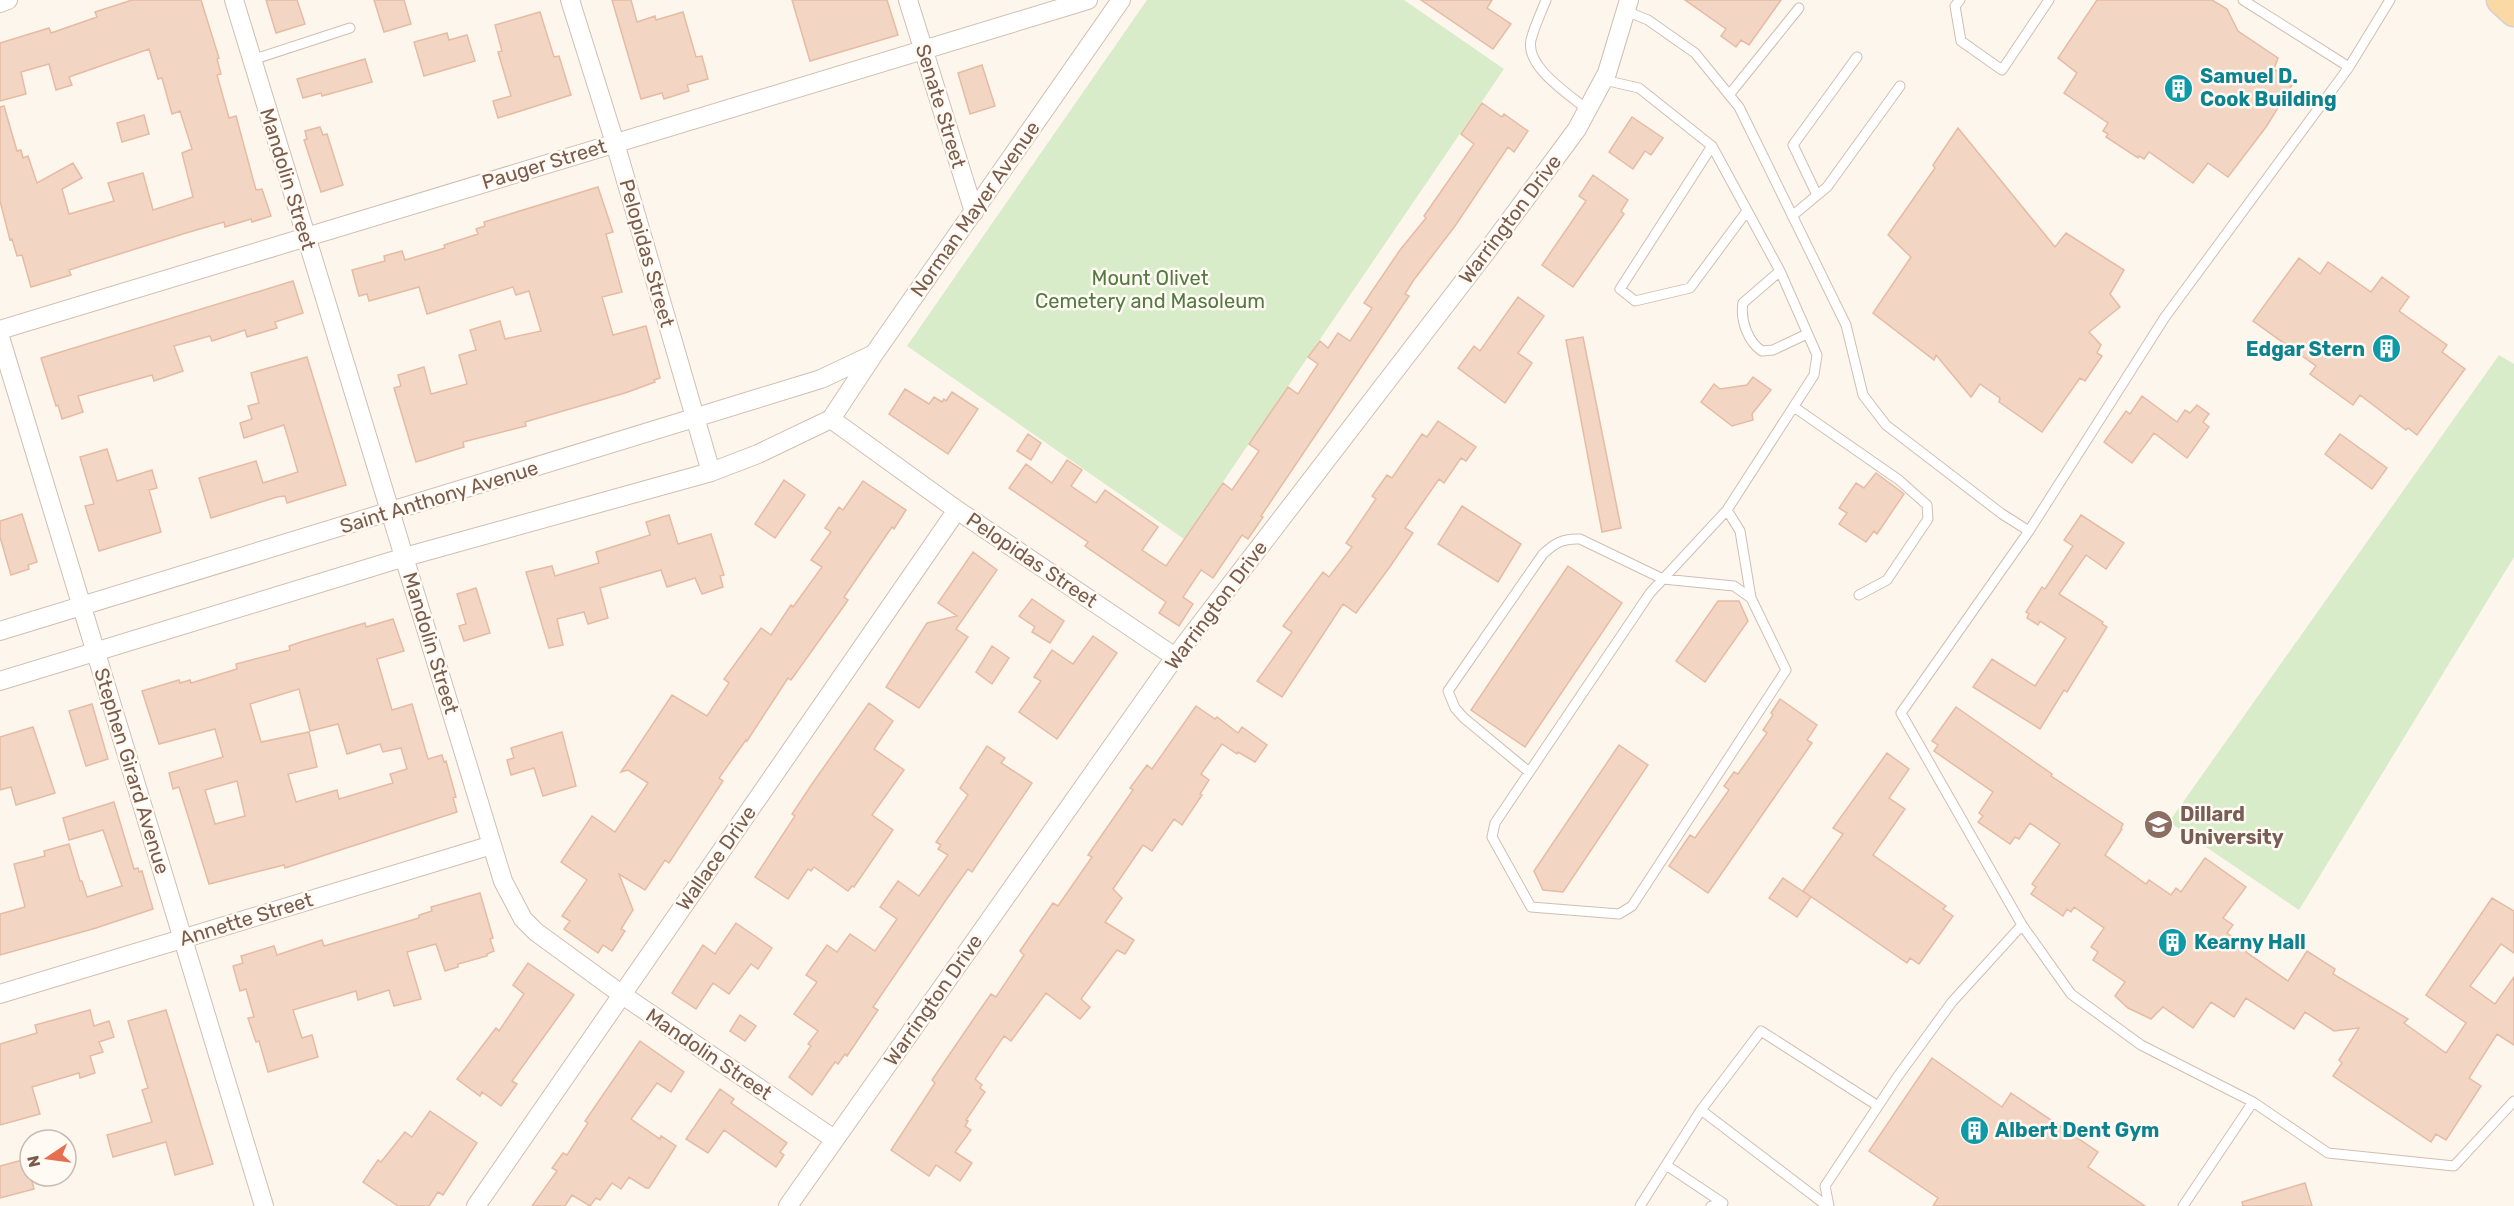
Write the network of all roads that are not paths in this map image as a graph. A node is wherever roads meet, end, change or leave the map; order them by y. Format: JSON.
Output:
{"nodes":[{"id":1,"x":8,"y":0,"type":"edge"},
{"id":2,"x":234,"y":0,"type":"edge"},
{"id":3,"x":570,"y":0,"type":"edge"},
{"id":4,"x":908,"y":0,"type":"edge"},
{"id":5,"x":1088,"y":0,"type":"edge"},
{"id":6,"x":1121,"y":0,"type":"edge"},
{"id":7,"x":1546,"y":0,"type":"edge"},
{"id":8,"x":1960,"y":0,"type":"edge"},
{"id":9,"x":2049,"y":0,"type":"edge"},
{"id":10,"x":2243,"y":0,"type":"edge"},
{"id":11,"x":2390,"y":0,"type":"edge"},
{"id":12,"x":2501,"y":0,"type":"edge"},
{"id":13,"x":0,"y":3,"type":"edge"},
{"id":14,"x":1628,"y":6,"type":"edge"},
{"id":15,"x":1799,"y":8,"type":"dead end"},
{"id":16,"x":2514,"y":12,"type":"edge"},
{"id":17,"x":350,"y":28,"type":"dead end"},
{"id":18,"x":924,"y":50,"type":"junction"},
{"id":19,"x":1857,"y":57,"type":"dead end"},
{"id":20,"x":252,"y":60,"type":"junction"},
{"id":21,"x":2349,"y":67,"type":"junction"},
{"id":22,"x":1604,"y":80,"type":"junction"},
{"id":23,"x":1900,"y":87,"type":"dead end"},
{"id":24,"x":1729,"y":95,"type":"junction"},
{"id":25,"x":1589,"y":111,"type":"junction"},
{"id":26,"x":615,"y":143,"type":"junction"},
{"id":27,"x":1712,"y":146,"type":"junction"},
{"id":28,"x":1817,"y":195,"type":"junction"},
{"id":29,"x":974,"y":212,"type":"junction"},
{"id":30,"x":1747,"y":212,"type":"junction"},
{"id":31,"x":1792,"y":216,"type":"junction"},
{"id":32,"x":306,"y":237,"type":"junction"},
{"id":33,"x":1780,"y":271,"type":"junction"},
{"id":34,"x":0,"y":330,"type":"edge"},
{"id":35,"x":1807,"y":334,"type":"junction"},
{"id":36,"x":0,"y":337,"type":"edge"},
{"id":37,"x":874,"y":354,"type":"junction"},
{"id":38,"x":1794,"y":407,"type":"junction"},
{"id":39,"x":695,"y":417,"type":"junction"},
{"id":40,"x":831,"y":419,"type":"junction"},
{"id":41,"x":711,"y":472,"type":"junction"},
{"id":42,"x":957,"y":510,"type":"junction"},
{"id":43,"x":1726,"y":510,"type":"junction"},
{"id":44,"x":391,"y":513,"type":"junction"},
{"id":45,"x":2029,"y":531,"type":"junction"},
{"id":46,"x":405,"y":557,"type":"junction"},
{"id":47,"x":1663,"y":579,"type":"junction"},
{"id":48,"x":1859,"y":595,"type":"dead end"},
{"id":49,"x":1751,"y":598,"type":"junction"},
{"id":50,"x":82,"y":606,"type":"junction"},
{"id":51,"x":0,"y":631,"type":"edge"},
{"id":52,"x":96,"y":652,"type":"junction"},
{"id":53,"x":1175,"y":657,"type":"junction"},
{"id":54,"x":0,"y":681,"type":"edge"},
{"id":55,"x":1529,"y":772,"type":"junction"},
{"id":56,"x":492,"y":845,"type":"junction"},
{"id":57,"x":2022,"y":925,"type":"junction"},
{"id":58,"x":183,"y":939,"type":"junction"},
{"id":59,"x":0,"y":994,"type":"edge"},
{"id":60,"x":621,"y":994,"type":"junction"},
{"id":61,"x":2514,"y":1101,"type":"edge"},
{"id":62,"x":2253,"y":1102,"type":"junction"},
{"id":63,"x":1878,"y":1106,"type":"junction"},
{"id":64,"x":1701,"y":1110,"type":"junction"},
{"id":65,"x":834,"y":1139,"type":"junction"},
{"id":66,"x":1666,"y":1165,"type":"junction"},
{"id":67,"x":264,"y":1206,"type":"edge"},
{"id":68,"x":476,"y":1206,"type":"edge"},
{"id":69,"x":788,"y":1206,"type":"edge"},
{"id":70,"x":1640,"y":1206,"type":"edge"},
{"id":71,"x":1711,"y":1206,"type":"edge"},
{"id":72,"x":1828,"y":1206,"type":"edge"},
{"id":73,"x":2183,"y":1206,"type":"edge"}],
"edges":[{"from":1,"to":13,"type":"street"},
{"from":2,"to":20,"type":"street","name":"Mandolin Street"},
{"from":3,"to":26,"type":"street","name":"Pelopidas Street"},
{"from":4,"to":18,"type":"street","name":"Senate Street"},
{"from":5,"to":18,"type":"street","name":"Pauger Street"},
{"from":6,"to":29,"type":"street","name":"Norman Mayer Avenue"},
{"from":7,"to":25,"type":"lane"},
{"from":8,"to":9,"type":"lane"},
{"from":10,"to":21,"type":"lane"},
{"from":11,"to":21,"type":"lane"},
{"from":12,"to":16,"type":"main road"},
{"from":14,"to":22,"type":"street","name":"Warrington Drive"},
{"from":14,"to":24,"type":"lane"},
{"from":15,"to":24,"type":"lane"},
{"from":17,"to":20,"type":"lane"},
{"from":18,"to":26,"type":"street","name":"Pauger Street"},
{"from":18,"to":29,"type":"street","name":"Senate Street"},
{"from":19,"to":28,"type":"lane"},
{"from":20,"to":32,"type":"street","name":"Mandolin Street"},
{"from":21,"to":45,"type":"lane"},
{"from":22,"to":25,"type":"street","name":"Warrington Drive"},
{"from":22,"to":27,"type":"lane"},
{"from":23,"to":28,"type":"lane"},
{"from":24,"to":31,"type":"lane"},
{"from":25,"to":53,"type":"street","name":"Warrington Drive"},
{"from":26,"to":32,"type":"street","name":"Pauger Street"},
{"from":26,"to":39,"type":"street","name":"Pelopidas Street"},
{"from":27,"to":30,"type":"lane"},
{"from":27,"to":30,"type":"lane"},
{"from":28,"to":31,"type":"lane"},
{"from":29,"to":37,"type":"street","name":"Norman Mayer Avenue"},
{"from":30,"to":33,"type":"lane"},
{"from":31,"to":45,"type":"lane"},
{"from":32,"to":34,"type":"street","name":"Pauger Street"},
{"from":32,"to":44,"type":"street","name":"Mandolin Street"},
{"from":33,"to":35,"type":"lane"},
{"from":33,"to":35,"type":"lane"},
{"from":35,"to":38,"type":"lane"},
{"from":36,"to":50,"type":"street","name":"Stephen Girard Avenue"},
{"from":37,"to":39,"type":"street","name":"Saint Anthony Avenue"},
{"from":37,"to":40,"type":"street","name":"Norman Mayer Avenue"},
{"from":38,"to":43,"type":"lane"},
{"from":38,"to":48,"type":"lane"},
{"from":39,"to":41,"type":"street","name":"Pelopidas Street"},
{"from":39,"to":44,"type":"street","name":"Saint Anthony Avenue"},
{"from":40,"to":41,"type":"street"},
{"from":40,"to":42,"type":"street","name":"Pelopidas Street"},
{"from":41,"to":46,"type":"street"},
{"from":42,"to":53,"type":"street","name":"Pelopidas Street"},
{"from":42,"to":60,"type":"street","name":"Wallace Drive"},
{"from":43,"to":47,"type":"lane"},
{"from":43,"to":49,"type":"lane"},
{"from":44,"to":46,"type":"street","name":"Mandolin Street"},
{"from":44,"to":50,"type":"street","name":"Saint Anthony Avenue"},
{"from":45,"to":57,"type":"lane"},
{"from":46,"to":52,"type":"street"},
{"from":46,"to":56,"type":"street","name":"Mandolin Street"},
{"from":47,"to":49,"type":"lane"},
{"from":47,"to":55,"type":"lane"},
{"from":47,"to":55,"type":"lane"},
{"from":49,"to":55,"type":"lane"},
{"from":50,"to":51,"type":"street","name":"Saint Anthony Avenue"},
{"from":50,"to":52,"type":"street","name":"Stephen Girard Avenue"},
{"from":52,"to":54,"type":"street"},
{"from":52,"to":58,"type":"street","name":"Stephen Girard Avenue"},
{"from":53,"to":65,"type":"street","name":"Warrington Drive"},
{"from":56,"to":58,"type":"street","name":"Annette Street"},
{"from":56,"to":60,"type":"street","name":"Mandolin Street"},
{"from":57,"to":62,"type":"lane"},
{"from":57,"to":63,"type":"lane"},
{"from":58,"to":59,"type":"street","name":"Annette Street"},
{"from":58,"to":67,"type":"street","name":"Stephen Girard Avenue"},
{"from":60,"to":65,"type":"street","name":"Mandolin Street"},
{"from":60,"to":68,"type":"street","name":"Wallace Drive"},
{"from":61,"to":62,"type":"lane"},
{"from":62,"to":73,"type":"lane"},
{"from":63,"to":64,"type":"lane"},
{"from":63,"to":72,"type":"lane"},
{"from":64,"to":66,"type":"lane"},
{"from":64,"to":72,"type":"lane"},
{"from":65,"to":69,"type":"street","name":"Warrington Drive"},
{"from":66,"to":70,"type":"lane"},
{"from":66,"to":71,"type":"lane"}]}
